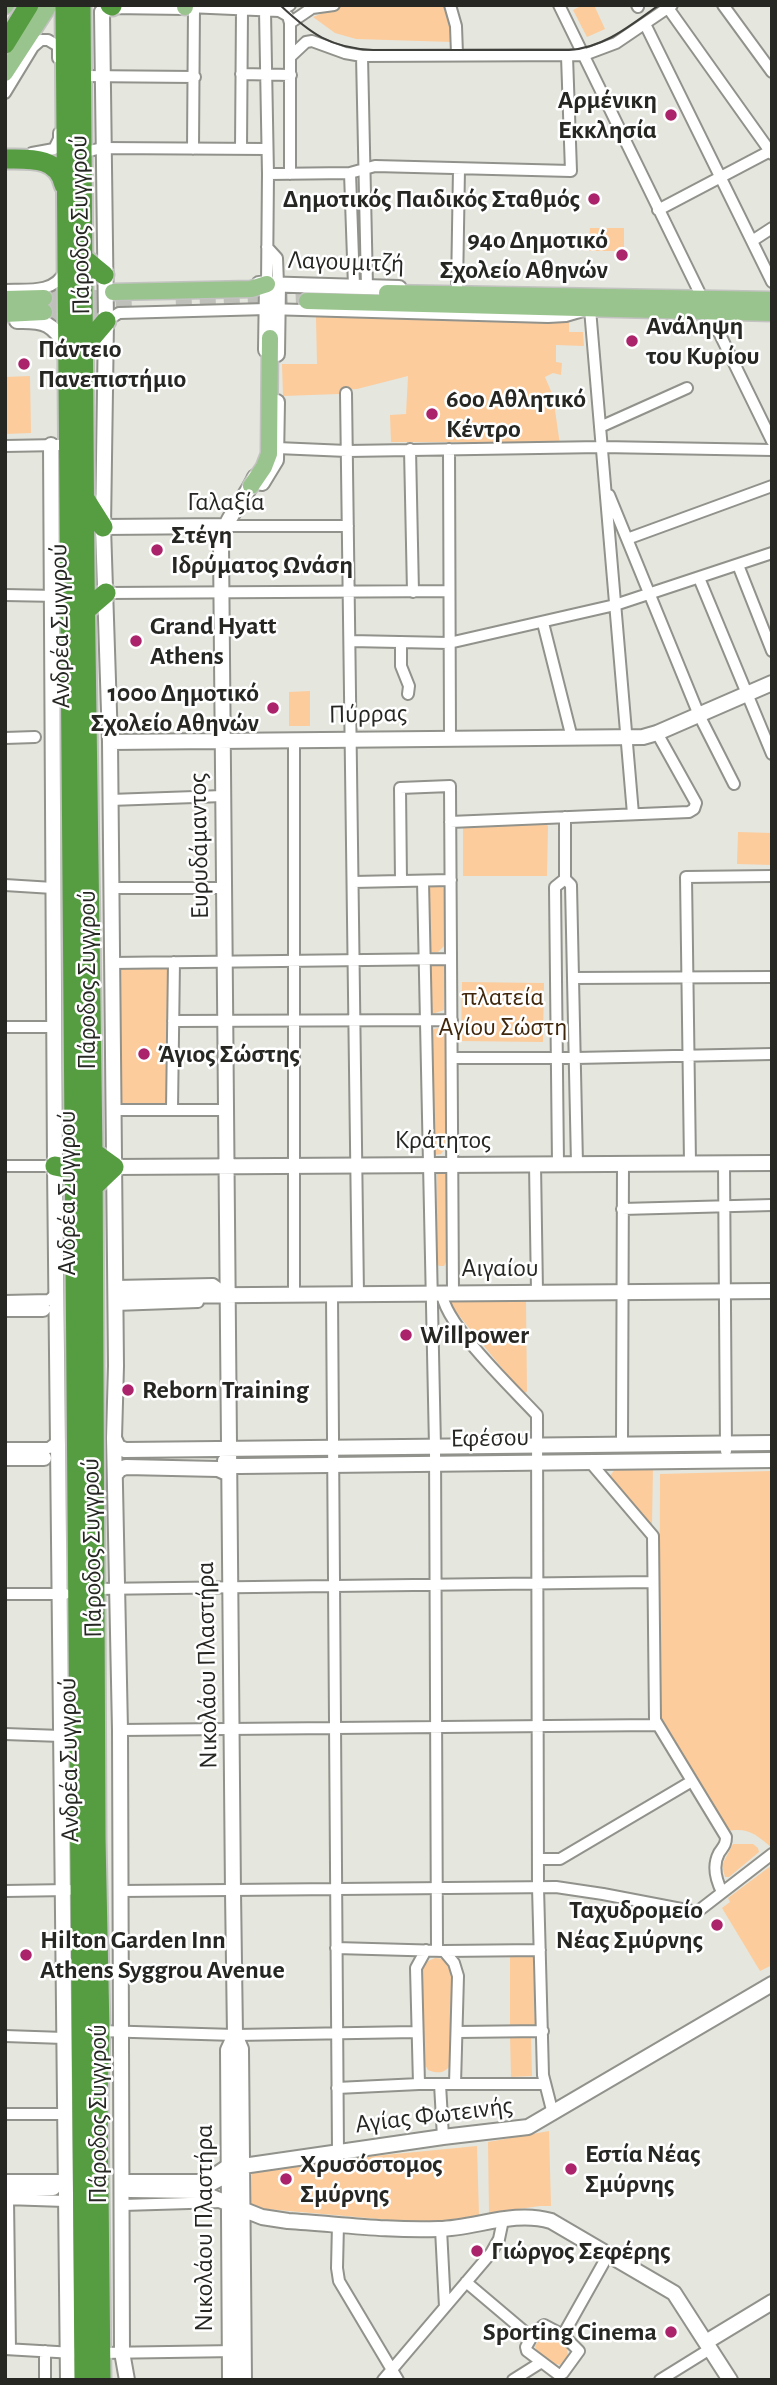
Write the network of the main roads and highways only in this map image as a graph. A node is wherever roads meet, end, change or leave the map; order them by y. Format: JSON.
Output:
{"nodes":[{"id":1,"x":16,"y":5,"type":"edge"},
{"id":2,"x":58,"y":7,"type":"edge"},
{"id":3,"x":5,"y":22,"type":"edge"},
{"id":4,"x":5,"y":44,"type":"edge"},
{"id":5,"x":58,"y":46,"type":"road end"},
{"id":6,"x":5,"y":73,"type":"edge"},
{"id":7,"x":74,"y":154,"type":"junction"},
{"id":8,"x":5,"y":157,"type":"edge"},
{"id":9,"x":5,"y":167,"type":"edge"},
{"id":10,"x":65,"y":189,"type":"junction"},
{"id":11,"x":75,"y":261,"type":"junction"},
{"id":12,"x":109,"y":283,"type":"joint"},
{"id":13,"x":272,"y":284,"type":"road end"},
{"id":14,"x":307,"y":296,"type":"tunnel mouth"},
{"id":15,"x":5,"y":299,"type":"edge"},
{"id":16,"x":772,"y":300,"type":"edge"},
{"id":17,"x":705,"y":305,"type":"junction"},
{"id":18,"x":772,"y":313,"type":"edge"},
{"id":19,"x":5,"y":314,"type":"edge"},
{"id":20,"x":106,"y":321,"type":"road end"},
{"id":21,"x":270,"y":338,"type":"dead end"},
{"id":22,"x":75,"y":348,"type":"junction"},
{"id":23,"x":251,"y":486,"type":"road end"},
{"id":24,"x":84,"y":497,"type":"junction"},
{"id":25,"x":103,"y":527,"type":"road end"},
{"id":26,"x":106,"y":593,"type":"road end"},
{"id":27,"x":85,"y":611,"type":"junction"},
{"id":28,"x":84,"y":1153,"type":"junction"},
{"id":29,"x":75,"y":1175,"type":"junction"},
{"id":30,"x":93,"y":1186,"type":"junction"},
{"id":31,"x":76,"y":1593,"type":"junction"},
{"id":32,"x":84,"y":2353,"type":"junction"},
{"id":33,"x":85,"y":2380,"type":"edge"},
{"id":34,"x":101,"y":2380,"type":"edge"}],
"edges":[{"from":1,"to":3,"type":"highway"},
{"from":2,"to":4,"type":"highway"},
{"from":2,"to":5,"type":"highway"},
{"from":2,"to":6,"type":"main road"},
{"from":2,"to":7,"type":"highway","name":"Ανδρέα Συγγρού"},
{"from":2,"to":7,"type":"highway","name":"Ανδρέα Συγγρού"},
{"from":7,"to":10,"type":"highway","name":"Ανδρέα Συγγρού"},
{"from":7,"to":11,"type":"highway","name":"Ανδρέα Συγγρού"},
{"from":8,"to":10,"type":"highway"},
{"from":9,"to":10,"type":"highway"},
{"from":10,"to":11,"type":"highway","name":"Ανδρέα Συγγρού"},
{"from":11,"to":12,"type":"highway"},
{"from":11,"to":22,"type":"highway","name":"Ανδρέα Συγγρού"},
{"from":12,"to":13,"type":"main road"},
{"from":14,"to":17,"type":"main road","name":"Λαγουμιτζή"},
{"from":15,"to":19,"type":"main road"},
{"from":16,"to":17,"type":"main road","name":"Λαγουμιτζή"},
{"from":17,"to":18,"type":"main road","name":"Λαγουμιτζή"},
{"from":20,"to":22,"type":"highway"},
{"from":21,"to":23,"type":"main road"},
{"from":22,"to":24,"type":"highway","name":"Ανδρέα Συγγρού"},
{"from":22,"to":28,"type":"highway","name":"Ανδρέα Συγγρού"},
{"from":24,"to":25,"type":"highway"},
{"from":24,"to":27,"type":"highway","name":"Ανδρέα Συγγρού"},
{"from":26,"to":27,"type":"highway"},
{"from":27,"to":28,"type":"highway","name":"Ανδρέα Συγγρού"},
{"from":28,"to":29,"type":"highway","name":"Ανδρέα Συγγρού"},
{"from":28,"to":29,"type":"highway"},
{"from":28,"to":30,"type":"highway","name":"Ανδρέα Συγγρού"},
{"from":28,"to":30,"type":"highway"},
{"from":29,"to":31,"type":"highway","name":"Ανδρέα Συγγρού"},
{"from":30,"to":31,"type":"highway","name":"Ανδρέα Συγγρού"},
{"from":31,"to":32,"type":"highway","name":"Ανδρέα Συγγρού"},
{"from":31,"to":32,"type":"highway","name":"Ανδρέα Συγγρού"},
{"from":32,"to":33,"type":"highway","name":"Ανδρέα Συγγρού"},
{"from":32,"to":34,"type":"highway","name":"Ανδρέα Συγγρού"}]}
